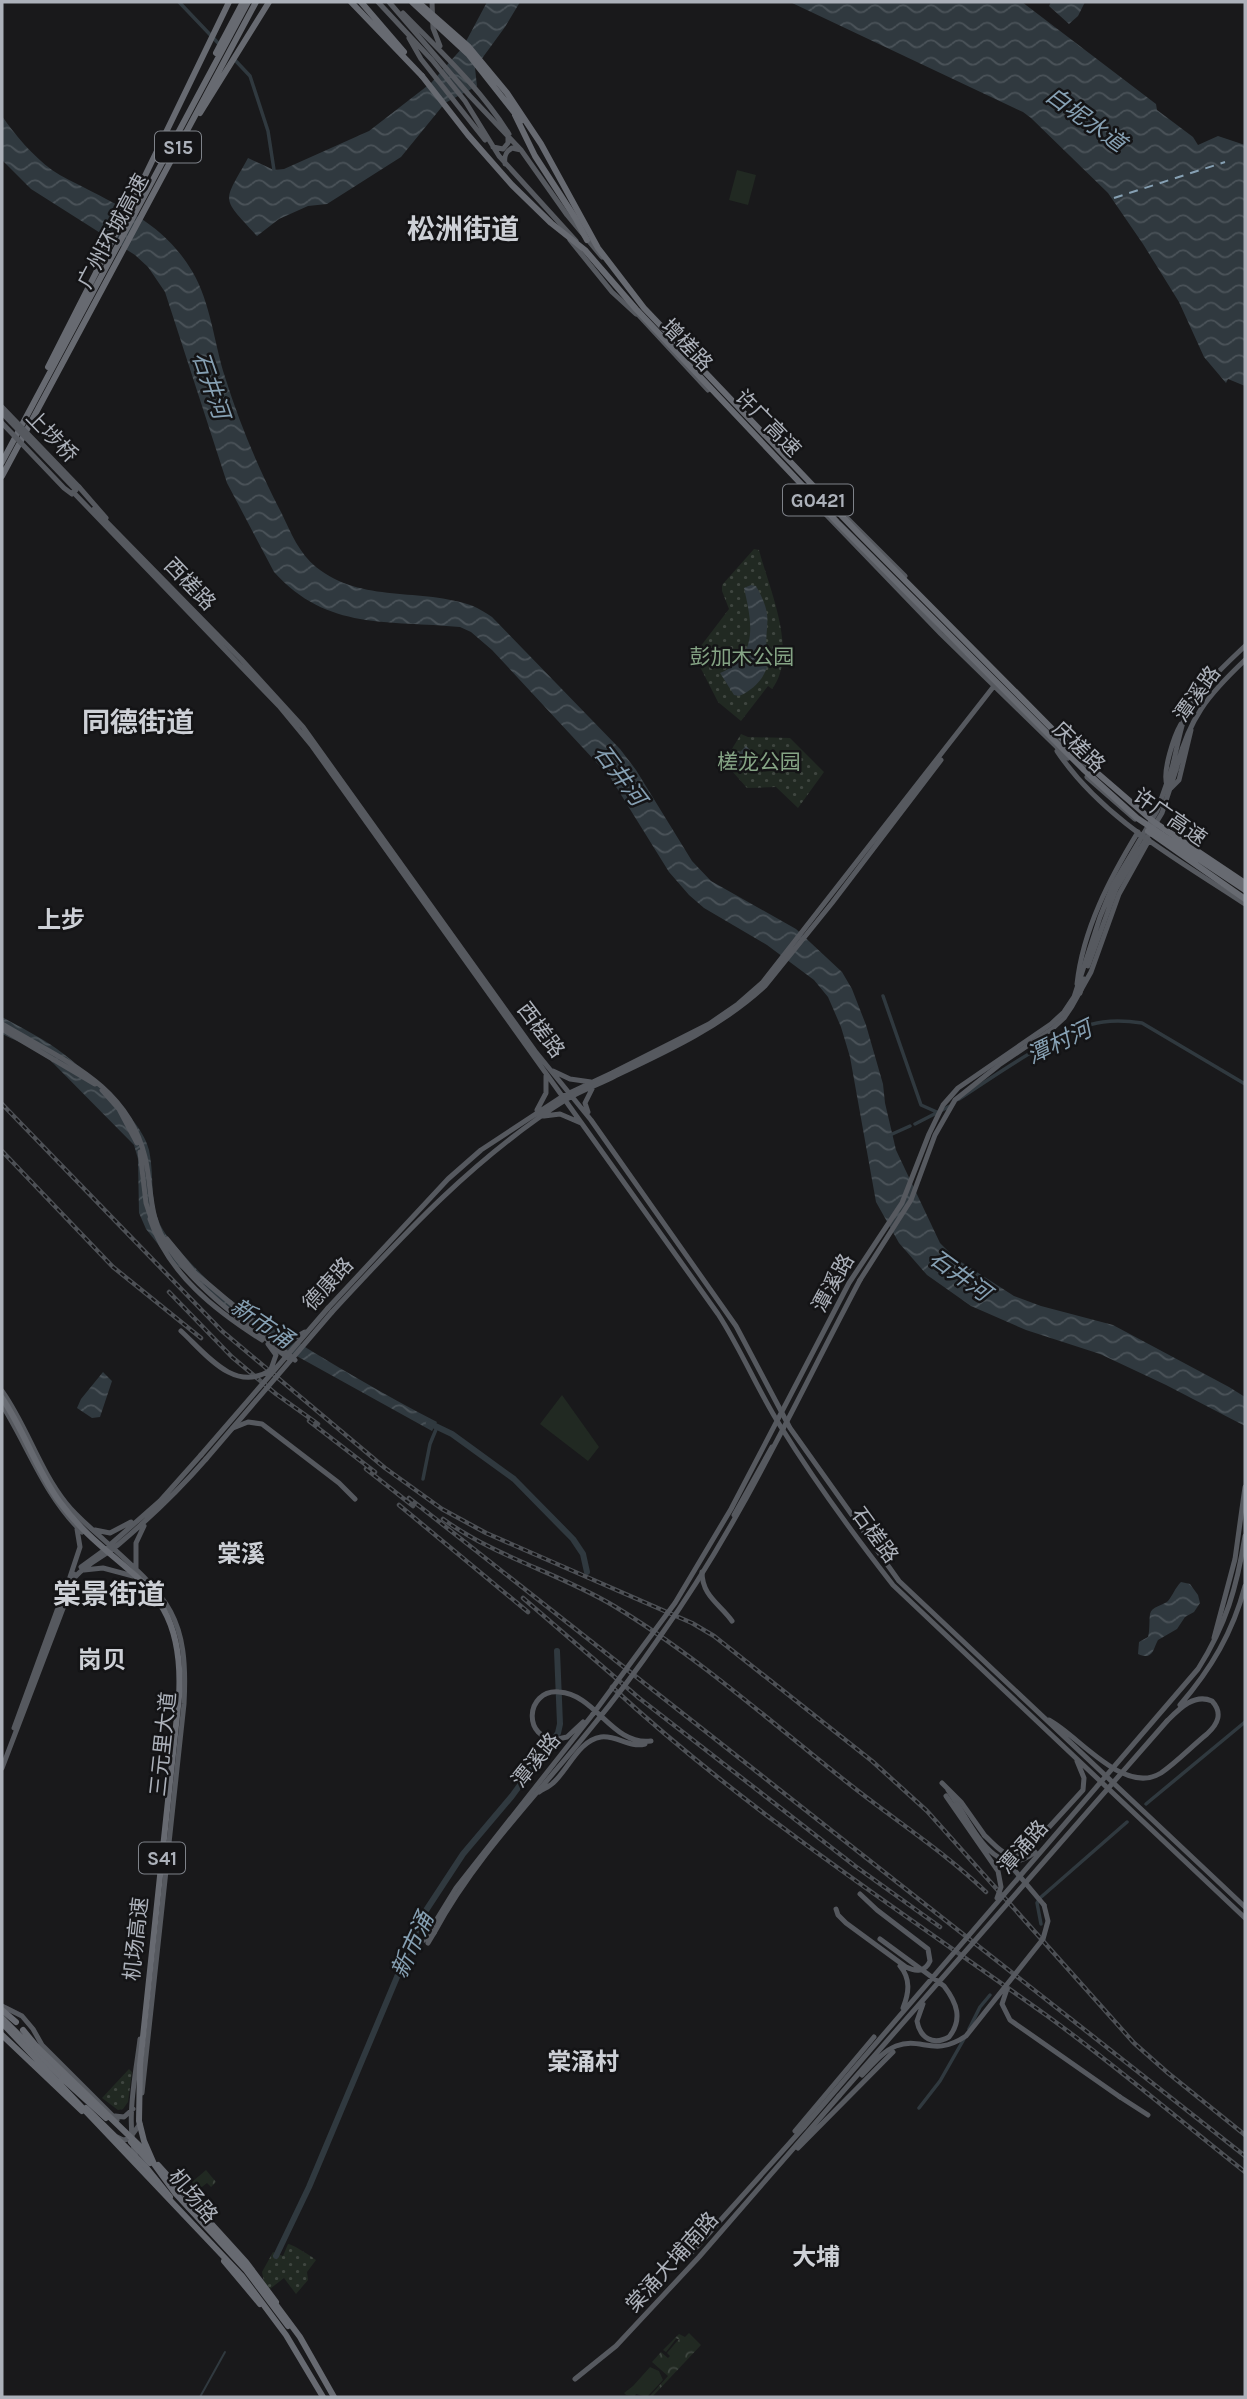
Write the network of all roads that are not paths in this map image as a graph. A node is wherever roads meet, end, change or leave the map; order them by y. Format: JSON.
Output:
{"nodes":[{"id":1,"x":229,"y":2,"type":"edge"},
{"id":2,"x":243,"y":2,"type":"edge"},
{"id":3,"x":248,"y":2,"type":"edge"},
{"id":4,"x":259,"y":2,"type":"edge"},
{"id":5,"x":268,"y":2,"type":"edge"},
{"id":6,"x":351,"y":2,"type":"edge"},
{"id":7,"x":362,"y":2,"type":"edge"},
{"id":8,"x":378,"y":2,"type":"edge"},
{"id":9,"x":391,"y":2,"type":"edge"},
{"id":10,"x":412,"y":2,"type":"edge"},
{"id":11,"x":421,"y":2,"type":"edge"},
{"id":12,"x":432,"y":2,"type":"edge"},
{"id":13,"x":406,"y":32,"type":"junction"},
{"id":14,"x":243,"y":41,"type":"junction"},
{"id":15,"x":446,"y":54,"type":"junction"},
{"id":16,"x":442,"y":67,"type":"junction"},
{"id":17,"x":422,"y":76,"type":"junction"},
{"id":18,"x":467,"y":98,"type":"junction"},
{"id":19,"x":192,"y":106,"type":"junction"},
{"id":20,"x":511,"y":108,"type":"junction"},
{"id":21,"x":508,"y":137,"type":"junction"},
{"id":22,"x":514,"y":143,"type":"junction"},
{"id":23,"x":491,"y":145,"type":"junction"},
{"id":24,"x":521,"y":150,"type":"junction"},
{"id":25,"x":499,"y":156,"type":"junction"},
{"id":26,"x":169,"y":162,"type":"junction"},
{"id":27,"x":505,"y":164,"type":"junction"},
{"id":28,"x":570,"y":199,"type":"junction"},
{"id":29,"x":546,"y":207,"type":"junction"},
{"id":30,"x":587,"y":240,"type":"junction"},
{"id":31,"x":95,"y":288,"type":"junction"},
{"id":32,"x":641,"y":301,"type":"junction"},
{"id":33,"x":631,"y":306,"type":"junction"},
{"id":34,"x":639,"y":317,"type":"junction"},
{"id":35,"x":2,"y":407,"type":"edge"},
{"id":36,"x":2,"y":415,"type":"edge"},
{"id":37,"x":2,"y":423,"type":"edge"},
{"id":38,"x":2,"y":462,"type":"edge"},
{"id":39,"x":2,"y":477,"type":"edge"},
{"id":40,"x":75,"y":491,"type":"junction"},
{"id":41,"x":1245,"y":646,"type":"edge"},
{"id":42,"x":1245,"y":660,"type":"edge"},
{"id":43,"x":1003,"y":676,"type":"joint"},
{"id":44,"x":996,"y":688,"type":"junction"},
{"id":45,"x":1185,"y":719,"type":"junction"},
{"id":46,"x":1193,"y":722,"type":"junction"},
{"id":47,"x":1051,"y":742,"type":"junction"},
{"id":48,"x":1174,"y":769,"type":"junction"},
{"id":49,"x":1144,"y":812,"type":"junction"},
{"id":50,"x":1161,"y":824,"type":"junction"},
{"id":51,"x":1138,"y":832,"type":"junction"},
{"id":52,"x":1149,"y":840,"type":"junction"},
{"id":53,"x":1245,"y":881,"type":"edge"},
{"id":54,"x":1245,"y":894,"type":"edge"},
{"id":55,"x":1245,"y":904,"type":"edge"},
{"id":56,"x":1078,"y":993,"type":"junction"},
{"id":57,"x":2,"y":1027,"type":"edge"},
{"id":58,"x":548,"y":1072,"type":"junction"},
{"id":59,"x":593,"y":1084,"type":"junction"},
{"id":60,"x":567,"y":1096,"type":"junction"},
{"id":61,"x":537,"y":1115,"type":"junction"},
{"id":62,"x":591,"y":1119,"type":"junction"},
{"id":63,"x":584,"y":1124,"type":"junction"},
{"id":64,"x":149,"y":1216,"type":"junction"},
{"id":65,"x":156,"y":1224,"type":"junction"},
{"id":66,"x":857,"y":1270,"type":"junction"},
{"id":67,"x":330,"y":1310,"type":"junction"},
{"id":68,"x":243,"y":1323,"type":"junction"},
{"id":69,"x":308,"y":1330,"type":"junction"},
{"id":70,"x":181,"y":1331,"type":"dead end"},
{"id":71,"x":294,"y":1361,"type":"dead end"},
{"id":72,"x":269,"y":1371,"type":"junction"},
{"id":73,"x":261,"y":1384,"type":"junction"},
{"id":74,"x":2,"y":1391,"type":"edge"},
{"id":75,"x":2,"y":1398,"type":"edge"},
{"id":76,"x":2,"y":1405,"type":"edge"},
{"id":77,"x":780,"y":1411,"type":"junction"},
{"id":78,"x":227,"y":1433,"type":"junction"},
{"id":79,"x":775,"y":1441,"type":"junction"},
{"id":80,"x":203,"y":1457,"type":"junction"},
{"id":81,"x":1245,"y":1487,"type":"edge"},
{"id":82,"x":355,"y":1499,"type":"dead end"},
{"id":83,"x":148,"y":1516,"type":"junction"},
{"id":84,"x":76,"y":1527,"type":"junction"},
{"id":85,"x":92,"y":1529,"type":"junction"},
{"id":86,"x":1245,"y":1536,"type":"edge"},
{"id":87,"x":111,"y":1547,"type":"junction"},
{"id":88,"x":105,"y":1552,"type":"junction"},
{"id":89,"x":136,"y":1569,"type":"junction"},
{"id":90,"x":81,"y":1571,"type":"junction"},
{"id":91,"x":141,"y":1574,"type":"junction"},
{"id":92,"x":135,"y":1578,"type":"junction"},
{"id":93,"x":69,"y":1581,"type":"junction"},
{"id":94,"x":1245,"y":1586,"type":"edge"},
{"id":95,"x":732,"y":1621,"type":"dead end"},
{"id":96,"x":1213,"y":1644,"type":"junction"},
{"id":97,"x":593,"y":1714,"type":"junction"},
{"id":98,"x":1043,"y":1717,"type":"junction"},
{"id":99,"x":1167,"y":1721,"type":"junction"},
{"id":100,"x":1074,"y":1757,"type":"junction"},
{"id":101,"x":2,"y":1759,"type":"edge"},
{"id":102,"x":2,"y":1768,"type":"edge"},
{"id":103,"x":168,"y":1779,"type":"junction"},
{"id":104,"x":176,"y":1780,"type":"junction"},
{"id":105,"x":942,"y":1783,"type":"dead end"},
{"id":106,"x":947,"y":1793,"type":"junction"},
{"id":107,"x":533,"y":1794,"type":"junction"},
{"id":108,"x":1055,"y":1833,"type":"junction"},
{"id":109,"x":984,"y":1835,"type":"junction"},
{"id":110,"x":860,"y":1894,"type":"dead end"},
{"id":111,"x":1245,"y":1907,"type":"edge"},
{"id":112,"x":836,"y":1909,"type":"dead end"},
{"id":113,"x":986,"y":1914,"type":"junction"},
{"id":114,"x":1245,"y":1918,"type":"edge"},
{"id":115,"x":431,"y":1932,"type":"junction"},
{"id":116,"x":880,"y":1939,"type":"dead end"},
{"id":117,"x":426,"y":1941,"type":"dead end"},
{"id":118,"x":893,"y":1958,"type":"junction"},
{"id":119,"x":1013,"y":1979,"type":"junction"},
{"id":120,"x":935,"y":1986,"type":"junction"},
{"id":121,"x":2,"y":2008,"type":"edge"},
{"id":122,"x":2,"y":2022,"type":"edge"},
{"id":123,"x":16,"y":2022,"type":"dead end"},
{"id":124,"x":892,"y":2025,"type":"junction"},
{"id":125,"x":23,"y":2030,"type":"dead end"},
{"id":126,"x":874,"y":2036,"type":"dead end"},
{"id":127,"x":2,"y":2037,"type":"edge"},
{"id":128,"x":13,"y":2039,"type":"junction"},
{"id":129,"x":893,"y":2052,"type":"dead end"},
{"id":130,"x":839,"y":2096,"type":"junction"},
{"id":131,"x":96,"y":2098,"type":"junction"},
{"id":132,"x":86,"y":2108,"type":"junction"},
{"id":133,"x":133,"y":2109,"type":"junction"},
{"id":134,"x":1148,"y":2115,"type":"dead end"},
{"id":135,"x":114,"y":2117,"type":"junction"},
{"id":136,"x":140,"y":2124,"type":"junction"},
{"id":137,"x":107,"y":2128,"type":"junction"},
{"id":138,"x":807,"y":2129,"type":"junction"},
{"id":139,"x":116,"y":2137,"type":"junction"},
{"id":140,"x":132,"y":2137,"type":"junction"},
{"id":141,"x":124,"y":2150,"type":"junction"},
{"id":142,"x":778,"y":2153,"type":"junction"},
{"id":143,"x":136,"y":2157,"type":"junction"},
{"id":144,"x":785,"y":2159,"type":"junction"},
{"id":145,"x":152,"y":2160,"type":"junction"},
{"id":146,"x":145,"y":2166,"type":"junction"},
{"id":147,"x":692,"y":2252,"type":"dead end"},
{"id":148,"x":256,"y":2281,"type":"junction"},
{"id":149,"x":288,"y":2326,"type":"junction"},
{"id":150,"x":575,"y":2379,"type":"dead end"},
{"id":151,"x":322,"y":2397,"type":"edge"},
{"id":152,"x":332,"y":2397,"type":"edge"}],
"edges":[{"from":1,"to":31,"type":"highway"},
{"from":2,"to":19,"type":"highway"},
{"from":3,"to":19,"type":"highway","name":"广州环城高速","number":"S15"},
{"from":4,"to":14,"type":"highway"},
{"from":4,"to":26,"type":"highway","name":"广州环城高速","number":"S15"},
{"from":5,"to":14,"type":"highway"},
{"from":6,"to":17,"type":"highway"},
{"from":7,"to":17,"type":"highway","name":"许广高速","number":"G0421"},
{"from":8,"to":13,"type":"main road","name":"增槎路"},
{"from":9,"to":15,"type":"main road"},
{"from":9,"to":16,"type":"main road","name":"增槎路"},
{"from":10,"to":20,"type":"highway","bridge":true},
{"from":11,"to":28,"type":"highway","name":"许广高速","number":"G0421","bridge":true},
{"from":12,"to":15,"type":"main road"},
{"from":13,"to":16,"type":"main road","name":"增槎路"},
{"from":13,"to":25,"type":"main road"},
{"from":14,"to":26,"type":"highway"},
{"from":15,"to":22,"type":"main road"},
{"from":16,"to":18,"type":"main road","name":"增槎路"},
{"from":17,"to":54,"type":"highway","name":"许广高速","number":"G0421","bridge":true},
{"from":18,"to":21,"type":"main road","name":"增槎路"},
{"from":18,"to":23,"type":"main road","name":"增槎路"},
{"from":19,"to":31,"type":"highway","name":"广州环城高速","number":"S15"},
{"from":20,"to":28,"type":"highway","bridge":true},
{"from":20,"to":30,"type":"highway","bridge":true},
{"from":21,"to":22,"type":"main road","name":"增槎路"},
{"from":21,"to":23,"type":"main road"},
{"from":22,"to":24,"type":"main road","name":"增槎路"},
{"from":23,"to":25,"type":"main road","name":"增槎路"},
{"from":24,"to":27,"type":"main road"},
{"from":24,"to":30,"type":"main road","name":"增槎路"},
{"from":25,"to":27,"type":"main road","name":"增槎路"},
{"from":26,"to":31,"type":"highway","name":"广州环城高速","number":"S15"},
{"from":27,"to":29,"type":"main road","name":"增槎路"},
{"from":28,"to":53,"type":"highway","name":"许广高速","number":"G0421","bridge":true},
{"from":29,"to":33,"type":"main road","name":"增槎路"},
{"from":29,"to":34,"type":"main road"},
{"from":30,"to":32,"type":"main road","name":"增槎路"},
{"from":31,"to":38,"type":"highway"},
{"from":31,"to":39,"type":"highway","name":"广州环城高速","number":"S15"},
{"from":32,"to":33,"type":"main road"},
{"from":32,"to":43,"type":"main road","name":"增槎路"},
{"from":33,"to":34,"type":"main road","name":"增槎路"},
{"from":34,"to":44,"type":"main road","name":"增槎路"},
{"from":35,"to":40,"type":"main road","name":"上埗桥","bridge":true},
{"from":36,"to":40,"type":"main road","name":"上埗桥","bridge":true},
{"from":37,"to":40,"type":"main road","name":"上埗桥","bridge":true},
{"from":40,"to":58,"type":"main road","name":"西槎路"},
{"from":40,"to":58,"type":"main road","name":"西槎路"},
{"from":41,"to":45,"type":"main road","name":"潭溪路"},
{"from":42,"to":46,"type":"main road","name":"潭溪路"},
{"from":43,"to":49,"type":"main road","name":"庆槎路"},
{"from":44,"to":47,"type":"main road","name":"庆槎路"},
{"from":44,"to":59,"type":"main road"},
{"from":45,"to":48,"type":"main road","name":"潭溪路"},
{"from":45,"to":49,"type":"main road"},
{"from":46,"to":48,"type":"main road","name":"潭溪路"},
{"from":46,"to":50,"type":"main road"},
{"from":47,"to":51,"type":"main road"},
{"from":47,"to":54,"type":"main road","name":"庆槎路"},
{"from":48,"to":56,"type":"main road","name":"潭溪路","bridge":true},
{"from":49,"to":50,"type":"main road","name":"庆槎路"},
{"from":50,"to":53,"type":"main road","name":"庆槎路"},
{"from":51,"to":52,"type":"main road"},
{"from":51,"to":56,"type":"main road","bridge":true},
{"from":52,"to":55,"type":"main road"},
{"from":52,"to":56,"type":"main road","bridge":true},
{"from":56,"to":66,"type":"main road","name":"潭溪路","bridge":true},
{"from":56,"to":79,"type":"main road","name":"潭溪路","bridge":true},
{"from":57,"to":64,"type":"main road"},
{"from":57,"to":65,"type":"main road"},
{"from":58,"to":59,"type":"main road"},
{"from":58,"to":60,"type":"main road","name":"西槎路"},
{"from":58,"to":61,"type":"main road"},
{"from":59,"to":60,"type":"main road"},
{"from":59,"to":62,"type":"main road"},
{"from":60,"to":61,"type":"main road","name":"德康路"},
{"from":60,"to":62,"type":"main road","name":"石槎路"},
{"from":60,"to":63,"type":"main road","name":"石槎路"},
{"from":61,"to":63,"type":"main road"},
{"from":61,"to":67,"type":"main road","name":"德康路"},
{"from":62,"to":77,"type":"main road","name":"石槎路"},
{"from":63,"to":100,"type":"main road","name":"石槎路"},
{"from":64,"to":68,"type":"main road"},
{"from":64,"to":72,"type":"main road","bridge":true},
{"from":65,"to":68,"type":"main road"},
{"from":65,"to":69,"type":"main road"},
{"from":66,"to":77,"type":"main road"},
{"from":66,"to":97,"type":"main road","name":"潭溪路","bridge":true},
{"from":67,"to":69,"type":"main road","name":"德康路","bridge":true},
{"from":67,"to":78,"type":"main road","name":"德康路","bridge":true},
{"from":68,"to":71,"type":"main road"},
{"from":69,"to":73,"type":"main road","name":"德康路","bridge":true},
{"from":70,"to":72,"type":"main road","bridge":true},
{"from":72,"to":73,"type":"main road","bridge":true},
{"from":73,"to":80,"type":"main road","name":"德康路","bridge":true},
{"from":74,"to":85,"type":"main road","name":"三元里大道"},
{"from":75,"to":149,"type":"highway","name":"机场高速","number":"S41","bridge":true},
{"from":76,"to":84,"type":"main road","name":"三元里大道"},
{"from":77,"to":98,"type":"main road","name":"石槎路"},
{"from":78,"to":80,"type":"main road","name":"德康路","bridge":true},
{"from":78,"to":82,"type":"main road","bridge":true},
{"from":79,"to":95,"type":"main road","bridge":true},
{"from":79,"to":107,"type":"main road","name":"潭溪路","bridge":true},
{"from":80,"to":83,"type":"main road","name":"德康路"},
{"from":81,"to":96,"type":"main road","bridge":true},
{"from":83,"to":85,"type":"main road"},
{"from":83,"to":87,"type":"main road","name":"德康路"},
{"from":83,"to":89,"type":"main road"},
{"from":84,"to":88,"type":"main road","name":"三元里大道"},
{"from":84,"to":93,"type":"main road"},
{"from":85,"to":87,"type":"main road","name":"三元里大道"},
{"from":86,"to":96,"type":"main road","name":"潭涌路","bridge":true},
{"from":87,"to":88,"type":"main road","name":"德康路"},
{"from":87,"to":89,"type":"main road","name":"三元里大道"},
{"from":88,"to":90,"type":"main road"},
{"from":88,"to":92,"type":"main road","name":"三元里大道"},
{"from":88,"to":93,"type":"main road"},
{"from":89,"to":91,"type":"main road","name":"三元里大道"},
{"from":90,"to":92,"type":"main road"},
{"from":90,"to":102,"type":"main road"},
{"from":91,"to":92,"type":"main road"},
{"from":91,"to":104,"type":"main road","name":"三元里大道"},
{"from":92,"to":103,"type":"main road","name":"三元里大道"},
{"from":93,"to":101,"type":"main road"},
{"from":94,"to":99,"type":"main road","name":"潭涌路"},
{"from":96,"to":108,"type":"main road","name":"潭涌路","bridge":true},
{"from":97,"to":107,"type":"main road","bridge":true},
{"from":97,"to":115,"type":"main road","name":"潭溪路","bridge":true},
{"from":98,"to":99,"type":"main road"},
{"from":98,"to":111,"type":"main road","name":"石槎路"},
{"from":99,"to":120,"type":"main road","name":"潭涌路","bridge":true},
{"from":100,"to":109,"type":"main road"},
{"from":100,"to":114,"type":"main road","name":"石槎路"},
{"from":103,"to":104,"type":"main road"},
{"from":103,"to":133,"type":"main road","name":"三元里大道"},
{"from":104,"to":136,"type":"main road","name":"三元里大道"},
{"from":105,"to":106,"type":"main road"},
{"from":106,"to":108,"type":"main road","bridge":true},
{"from":106,"to":109,"type":"main road","bridge":true},
{"from":106,"to":113,"type":"main road","bridge":true},
{"from":107,"to":115,"type":"main road","name":"潭溪路","bridge":true},
{"from":108,"to":113,"type":"main road","name":"潭涌路","bridge":true},
{"from":109,"to":119,"type":"main road","bridge":true},
{"from":110,"to":118,"type":"main road","bridge":true},
{"from":112,"to":118,"type":"main road","bridge":true},
{"from":113,"to":124,"type":"main road","name":"潭涌路","bridge":true},
{"from":115,"to":117,"type":"main road","name":"潭溪路"},
{"from":116,"to":120,"type":"main road","bridge":true},
{"from":118,"to":124,"type":"main road","bridge":true},
{"from":119,"to":130,"type":"main road","bridge":true},
{"from":119,"to":134,"type":"main road","bridge":true},
{"from":120,"to":130,"type":"main road","name":"潭涌路","bridge":true},
{"from":121,"to":123,"type":"highway"},
{"from":121,"to":131,"type":"main road","name":"机场路"},
{"from":122,"to":128,"type":"highway","name":"机场路"},
{"from":122,"to":141,"type":"highway","bridge":true},
{"from":122,"to":148,"type":"highway","bridge":true},
{"from":124,"to":138,"type":"main road","name":"潭涌路","bridge":true},
{"from":125,"to":149,"type":"highway","bridge":true},
{"from":126,"to":142,"type":"main road"},
{"from":127,"to":128,"type":"main road"},
{"from":127,"to":141,"type":"highway","bridge":true},
{"from":128,"to":132,"type":"highway","name":"机场路"},
{"from":129,"to":144,"type":"main road"},
{"from":130,"to":138,"type":"main road","name":"潭涌路"},
{"from":131,"to":132,"type":"highway"},
{"from":131,"to":135,"type":"main road","name":"机场路"},
{"from":132,"to":137,"type":"highway","name":"机场路"},
{"from":133,"to":135,"type":"main road"},
{"from":133,"to":140,"type":"main road","name":"三元里大道"},
{"from":135,"to":137,"type":"highway"},
{"from":135,"to":140,"type":"main road","name":"机场路"},
{"from":136,"to":140,"type":"main road"},
{"from":136,"to":145,"type":"main road","name":"三元里大道"},
{"from":137,"to":139,"type":"highway","name":"机场路"},
{"from":138,"to":142,"type":"main road","name":"潭涌路"},
{"from":138,"to":144,"type":"main road","name":"潭涌路"},
{"from":139,"to":140,"type":"main road"},
{"from":139,"to":143,"type":"highway","name":"机场路"},
{"from":140,"to":143,"type":"main road","name":"三元里大道"},
{"from":140,"to":145,"type":"main road","name":"机场路"},
{"from":141,"to":151,"type":"highway","bridge":true},
{"from":142,"to":147,"type":"main road","name":"棠涌大埔南路"},
{"from":143,"to":146,"type":"highway","name":"机场路"},
{"from":144,"to":150,"type":"main road","name":"棠涌大埔南路"},
{"from":145,"to":146,"type":"highway"},
{"from":145,"to":148,"type":"main road","name":"机场路"},
{"from":146,"to":151,"type":"highway","name":"机场路"},
{"from":148,"to":152,"type":"highway","name":"机场路"},
{"from":149,"to":152,"type":"highway","name":"机场高速","number":"S41"}]}
